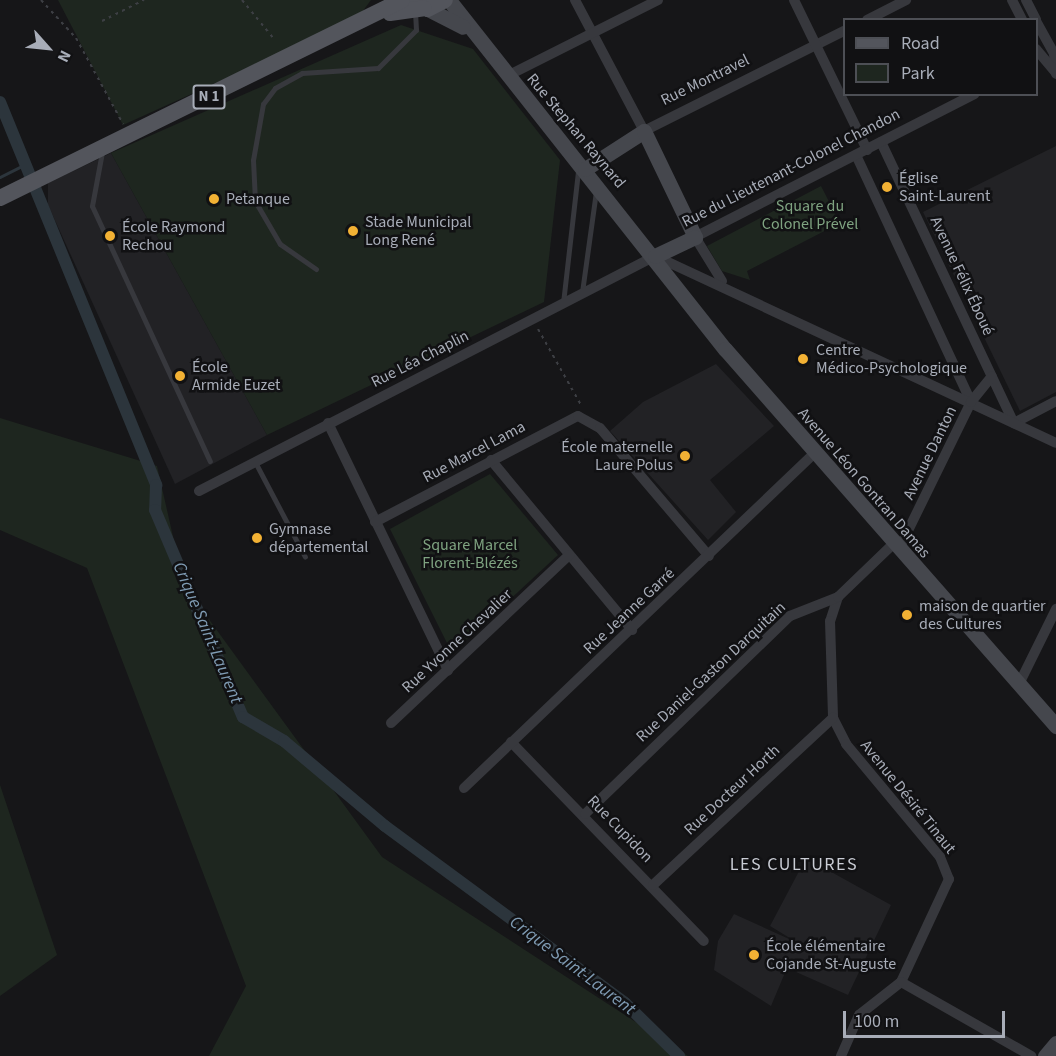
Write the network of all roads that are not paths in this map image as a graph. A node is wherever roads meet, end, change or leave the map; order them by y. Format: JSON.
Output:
{"nodes":[{"id":1,"x":447,"y":0,"type":"edge"},
{"id":2,"x":575,"y":0,"type":"edge"},
{"id":3,"x":658,"y":0,"type":"edge"},
{"id":4,"x":794,"y":0,"type":"edge"},
{"id":5,"x":906,"y":0,"type":"edge"},
{"id":6,"x":1012,"y":0,"type":"edge"},
{"id":7,"x":1026,"y":0,"type":"edge"},
{"id":8,"x":417,"y":5,"type":"edge"},
{"id":9,"x":871,"y":18,"type":"edge"},
{"id":10,"x":1021,"y":18,"type":"edge"},
{"id":11,"x":1035,"y":18,"type":"edge"},
{"id":12,"x":1038,"y":24,"type":"edge"},
{"id":13,"x":468,"y":30,"type":"junction"},
{"id":14,"x":843,"y":32,"type":"edge"},
{"id":15,"x":592,"y":33,"type":"junction"},
{"id":16,"x":816,"y":45,"type":"junction"},
{"id":17,"x":1055,"y":54,"type":"edge"},
{"id":18,"x":1039,"y":62,"type":"edge"},
{"id":19,"x":1056,"y":74,"type":"edge"},
{"id":20,"x":507,"y":76,"type":"junction"},
{"id":21,"x":971,"y":96,"type":"edge"},
{"id":22,"x":644,"y":131,"type":"junction"},
{"id":23,"x":881,"y":142,"type":"junction"},
{"id":24,"x":101,"y":150,"type":"junction"},
{"id":25,"x":867,"y":150,"type":"junction"},
{"id":26,"x":856,"y":155,"type":"junction"},
{"id":27,"x":582,"y":166,"type":"junction"},
{"id":28,"x":597,"y":183,"type":"junction"},
{"id":29,"x":0,"y":198,"type":"edge"},
{"id":30,"x":695,"y":237,"type":"junction"},
{"id":31,"x":655,"y":256,"type":"junction"},
{"id":32,"x":316,"y":269,"type":"dead end"},
{"id":33,"x":724,"y":284,"type":"junction"},
{"id":34,"x":582,"y":293,"type":"junction"},
{"id":35,"x":563,"y":303,"type":"junction"},
{"id":36,"x":992,"y":376,"type":"junction"},
{"id":37,"x":1056,"y":401,"type":"edge"},
{"id":38,"x":971,"y":402,"type":"junction"},
{"id":39,"x":328,"y":423,"type":"junction"},
{"id":40,"x":1014,"y":423,"type":"junction"},
{"id":41,"x":1056,"y":443,"type":"edge"},
{"id":42,"x":814,"y":454,"type":"junction"},
{"id":43,"x":491,"y":460,"type":"junction"},
{"id":44,"x":210,"y":461,"type":"dead end"},
{"id":45,"x":255,"y":462,"type":"junction"},
{"id":46,"x":199,"y":490,"type":"dead end"},
{"id":47,"x":375,"y":522,"type":"junction"},
{"id":48,"x":896,"y":547,"type":"junction"},
{"id":49,"x":569,"y":555,"type":"junction"},
{"id":50,"x":709,"y":556,"type":"junction"},
{"id":51,"x":305,"y":557,"type":"dead end"},
{"id":52,"x":838,"y":597,"type":"junction"},
{"id":53,"x":1056,"y":609,"type":"edge"},
{"id":54,"x":632,"y":630,"type":"junction"},
{"id":55,"x":448,"y":670,"type":"junction"},
{"id":56,"x":1019,"y":684,"type":"junction"},
{"id":57,"x":833,"y":718,"type":"junction"},
{"id":58,"x":391,"y":723,"type":"dead end"},
{"id":59,"x":1056,"y":726,"type":"edge"},
{"id":60,"x":511,"y":742,"type":"junction"},
{"id":61,"x":464,"y":788,"type":"dead end"},
{"id":62,"x":585,"y":814,"type":"junction"},
{"id":63,"x":653,"y":885,"type":"junction"},
{"id":64,"x":704,"y":941,"type":"dead end"},
{"id":65,"x":901,"y":982,"type":"junction"},
{"id":66,"x":1056,"y":1043,"type":"edge"},
{"id":67,"x":841,"y":1056,"type":"edge"},
{"id":68,"x":1031,"y":1056,"type":"edge"},
{"id":69,"x":1045,"y":1056,"type":"edge"}],
"edges":[{"from":1,"to":8,"type":"main road","number":"N 1"},
{"from":1,"to":13,"type":"street","name":"Rue Stephan Raynard"},
{"from":2,"to":15,"type":"street"},
{"from":3,"to":15,"type":"street"},
{"from":4,"to":16,"type":"street"},
{"from":5,"to":9,"type":"street"},
{"from":6,"to":10,"type":"street"},
{"from":7,"to":11,"type":"street"},
{"from":8,"to":13,"type":"street","name":"Rue Stephan Raynard"},
{"from":8,"to":24,"type":"main road","number":"N 1"},
{"from":8,"to":32,"type":"lane"},
{"from":12,"to":17,"type":"street"},
{"from":13,"to":20,"type":"street","name":"Rue Stephan Raynard"},
{"from":14,"to":16,"type":"street","name":"Rue Montravel"},
{"from":15,"to":20,"type":"street"},
{"from":15,"to":22,"type":"street"},
{"from":16,"to":22,"type":"street","name":"Rue Montravel"},
{"from":16,"to":25,"type":"street"},
{"from":17,"to":18,"type":"street"},
{"from":17,"to":19,"type":"street"},
{"from":18,"to":19,"type":"street"},
{"from":20,"to":27,"type":"street","name":"Rue Stephan Raynard"},
{"from":21,"to":23,"type":"street","name":"Rue du Lieutenant-Colonel Chandon"},
{"from":22,"to":27,"type":"street","name":"Rue Montravel"},
{"from":22,"to":30,"type":"street"},
{"from":23,"to":25,"type":"street","name":"Rue du Lieutenant-Colonel Chandon"},
{"from":23,"to":36,"type":"street","name":"Avenue Félix Éboué"},
{"from":24,"to":29,"type":"main road","number":"N 1"},
{"from":24,"to":44,"type":"lane"},
{"from":25,"to":26,"type":"street","name":"Rue du Lieutenant-Colonel Chandon"},
{"from":26,"to":30,"type":"street","name":"Rue du Lieutenant-Colonel Chandon"},
{"from":26,"to":38,"type":"street"},
{"from":27,"to":28,"type":"street","name":"Rue Stephan Raynard"},
{"from":27,"to":35,"type":"lane"},
{"from":28,"to":31,"type":"street","name":"Rue Stephan Raynard"},
{"from":28,"to":34,"type":"lane"},
{"from":30,"to":31,"type":"street","name":"Rue du Lieutenant-Colonel Chandon"},
{"from":30,"to":33,"type":"street"},
{"from":31,"to":33,"type":"street"},
{"from":31,"to":34,"type":"street","name":"Rue Léa Chaplin"},
{"from":31,"to":42,"type":"street","name":"Avenue Léon Gontran Damas"},
{"from":33,"to":38,"type":"street"},
{"from":34,"to":35,"type":"street","name":"Rue Léa Chaplin"},
{"from":35,"to":39,"type":"street","name":"Rue Léa Chaplin"},
{"from":36,"to":38,"type":"street","name":"Avenue Danton"},
{"from":36,"to":40,"type":"street","name":"Avenue Félix Éboué"},
{"from":37,"to":40,"type":"street"},
{"from":38,"to":40,"type":"street"},
{"from":38,"to":48,"type":"street","name":"Avenue Danton"},
{"from":39,"to":45,"type":"street","name":"Rue Léa Chaplin"},
{"from":39,"to":47,"type":"street"},
{"from":40,"to":41,"type":"street"},
{"from":42,"to":48,"type":"street","name":"Avenue Léon Gontran Damas"},
{"from":42,"to":50,"type":"street","name":"Rue Jeanne Garré"},
{"from":43,"to":47,"type":"street","name":"Rue Marcel Lama"},
{"from":43,"to":49,"type":"street"},
{"from":43,"to":50,"type":"street","name":"Rue Marcel Lama"},
{"from":45,"to":46,"type":"street","name":"Rue Léa Chaplin"},
{"from":45,"to":51,"type":"lane"},
{"from":47,"to":55,"type":"street"},
{"from":48,"to":52,"type":"street","name":"Rue Daniel-Gaston Darquitain"},
{"from":48,"to":56,"type":"street","name":"Avenue Léon Gontran Damas"},
{"from":49,"to":54,"type":"street"},
{"from":49,"to":55,"type":"street","name":"Rue Yvonne Chevalier"},
{"from":50,"to":54,"type":"street","name":"Rue Jeanne Garré"},
{"from":52,"to":57,"type":"street","name":"Avenue Désiré Tinaut"},
{"from":52,"to":62,"type":"street","name":"Rue Daniel-Gaston Darquitain"},
{"from":53,"to":56,"type":"street"},
{"from":54,"to":60,"type":"street","name":"Rue Jeanne Garré"},
{"from":55,"to":58,"type":"street","name":"Rue Yvonne Chevalier"},
{"from":56,"to":59,"type":"street","name":"Avenue Léon Gontran Damas"},
{"from":57,"to":63,"type":"street","name":"Rue Docteur Horth"},
{"from":57,"to":65,"type":"street","name":"Avenue Désiré Tinaut"},
{"from":60,"to":61,"type":"street","name":"Rue Jeanne Garré"},
{"from":60,"to":62,"type":"street","name":"Rue Cupidon"},
{"from":62,"to":63,"type":"street","name":"Rue Cupidon"},
{"from":63,"to":64,"type":"street","name":"Rue Cupidon"},
{"from":65,"to":67,"type":"street","name":"Avenue Désiré Tinaut"},
{"from":65,"to":68,"type":"street"},
{"from":66,"to":69,"type":"street"}]}
